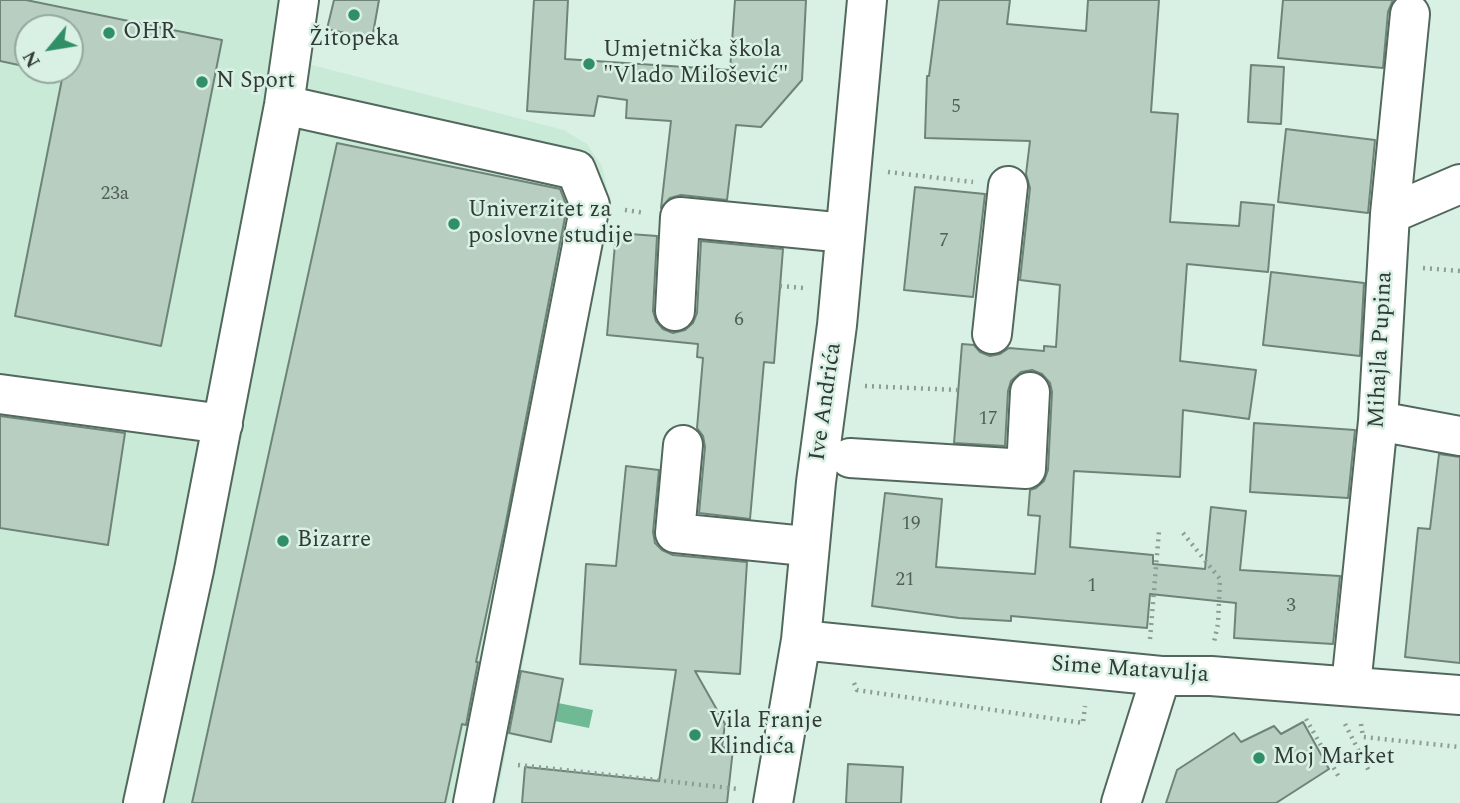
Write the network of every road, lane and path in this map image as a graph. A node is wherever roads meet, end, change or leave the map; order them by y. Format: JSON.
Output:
{"nodes":[{"id":1,"x":299,"y":0,"type":"edge"},
{"id":2,"x":867,"y":0,"type":"edge"},
{"id":3,"x":1410,"y":14,"type":"dead end"},
{"id":4,"x":284,"y":105,"type":"junction"},
{"id":5,"x":880,"y":171,"type":"dead end"},
{"id":6,"x":1460,"y":184,"type":"edge"},
{"id":7,"x":1008,"y":186,"type":"joint"},
{"id":8,"x":590,"y":205,"type":"junction"},
{"id":9,"x":1390,"y":214,"type":"junction"},
{"id":10,"x":680,"y":218,"type":"junction"},
{"id":11,"x":825,"y":231,"type":"dead end"},
{"id":12,"x":675,"y":311,"type":"dead end"},
{"id":13,"x":992,"y":334,"type":"dead end"},
{"id":14,"x":857,"y":386,"type":"dead end"},
{"id":15,"x":958,"y":390,"type":"dead end"},
{"id":16,"x":1030,"y":392,"type":"dead end"},
{"id":17,"x":0,"y":394,"type":"edge"},
{"id":18,"x":1378,"y":421,"type":"junction"},
{"id":19,"x":223,"y":424,"type":"junction"},
{"id":20,"x":1460,"y":436,"type":"edge"},
{"id":21,"x":682,"y":445,"type":"dead end"},
{"id":22,"x":850,"y":458,"type":"dead end"},
{"id":23,"x":1159,"y":531,"type":"dead end"},
{"id":24,"x":1183,"y":533,"type":"dead end"},
{"id":25,"x":794,"y":545,"type":"dead end"},
{"id":26,"x":802,"y":640,"type":"junction"},
{"id":27,"x":1150,"y":640,"type":"dead end"},
{"id":28,"x":1213,"y":646,"type":"dead end"},
{"id":29,"x":1161,"y":676,"type":"junction"},
{"id":30,"x":1351,"y":686,"type":"junction"},
{"id":31,"x":1460,"y":695,"type":"edge"},
{"id":32,"x":1301,"y":710,"type":"dead end"},
{"id":33,"x":1351,"y":735,"type":"dead end"},
{"id":34,"x":507,"y":764,"type":"dead end"},
{"id":35,"x":1370,"y":773,"type":"dead end"},
{"id":36,"x":1340,"y":779,"type":"dead end"},
{"id":37,"x":774,"y":798,"type":"edge"},
{"id":38,"x":143,"y":803,"type":"edge"},
{"id":39,"x":473,"y":803,"type":"edge"},
{"id":40,"x":1121,"y":803,"type":"edge"}],
"edges":[{"from":1,"to":4,"type":"street"},
{"from":2,"to":26,"type":"street","name":"Ive Andrića"},
{"from":3,"to":9,"type":"street","name":"Mihajla Pupina"},
{"from":4,"to":8,"type":"street"},
{"from":4,"to":19,"type":"street"},
{"from":5,"to":7,"type":"path"},
{"from":6,"to":9,"type":"street"},
{"from":7,"to":13,"type":"street"},
{"from":8,"to":10,"type":"path"},
{"from":8,"to":39,"type":"street"},
{"from":9,"to":18,"type":"street","name":"Mihajla Pupina"},
{"from":10,"to":11,"type":"street"},
{"from":10,"to":12,"type":"street"},
{"from":14,"to":15,"type":"path"},
{"from":16,"to":22,"type":"street"},
{"from":17,"to":19,"type":"street"},
{"from":18,"to":20,"type":"street"},
{"from":18,"to":30,"type":"street","name":"Mihajla Pupina"},
{"from":19,"to":38,"type":"street"},
{"from":21,"to":25,"type":"street"},
{"from":23,"to":27,"type":"path"},
{"from":24,"to":28,"type":"path"},
{"from":26,"to":29,"type":"street","name":"Sime Matavulja"},
{"from":26,"to":37,"type":"street","name":"Ive Andrića"},
{"from":29,"to":30,"type":"street","name":"Sime Matavulja"},
{"from":29,"to":40,"type":"street"},
{"from":30,"to":31,"type":"street","name":"Sime Matavulja"},
{"from":32,"to":36,"type":"path"},
{"from":33,"to":35,"type":"path"},
{"from":34,"to":37,"type":"path"}]}
